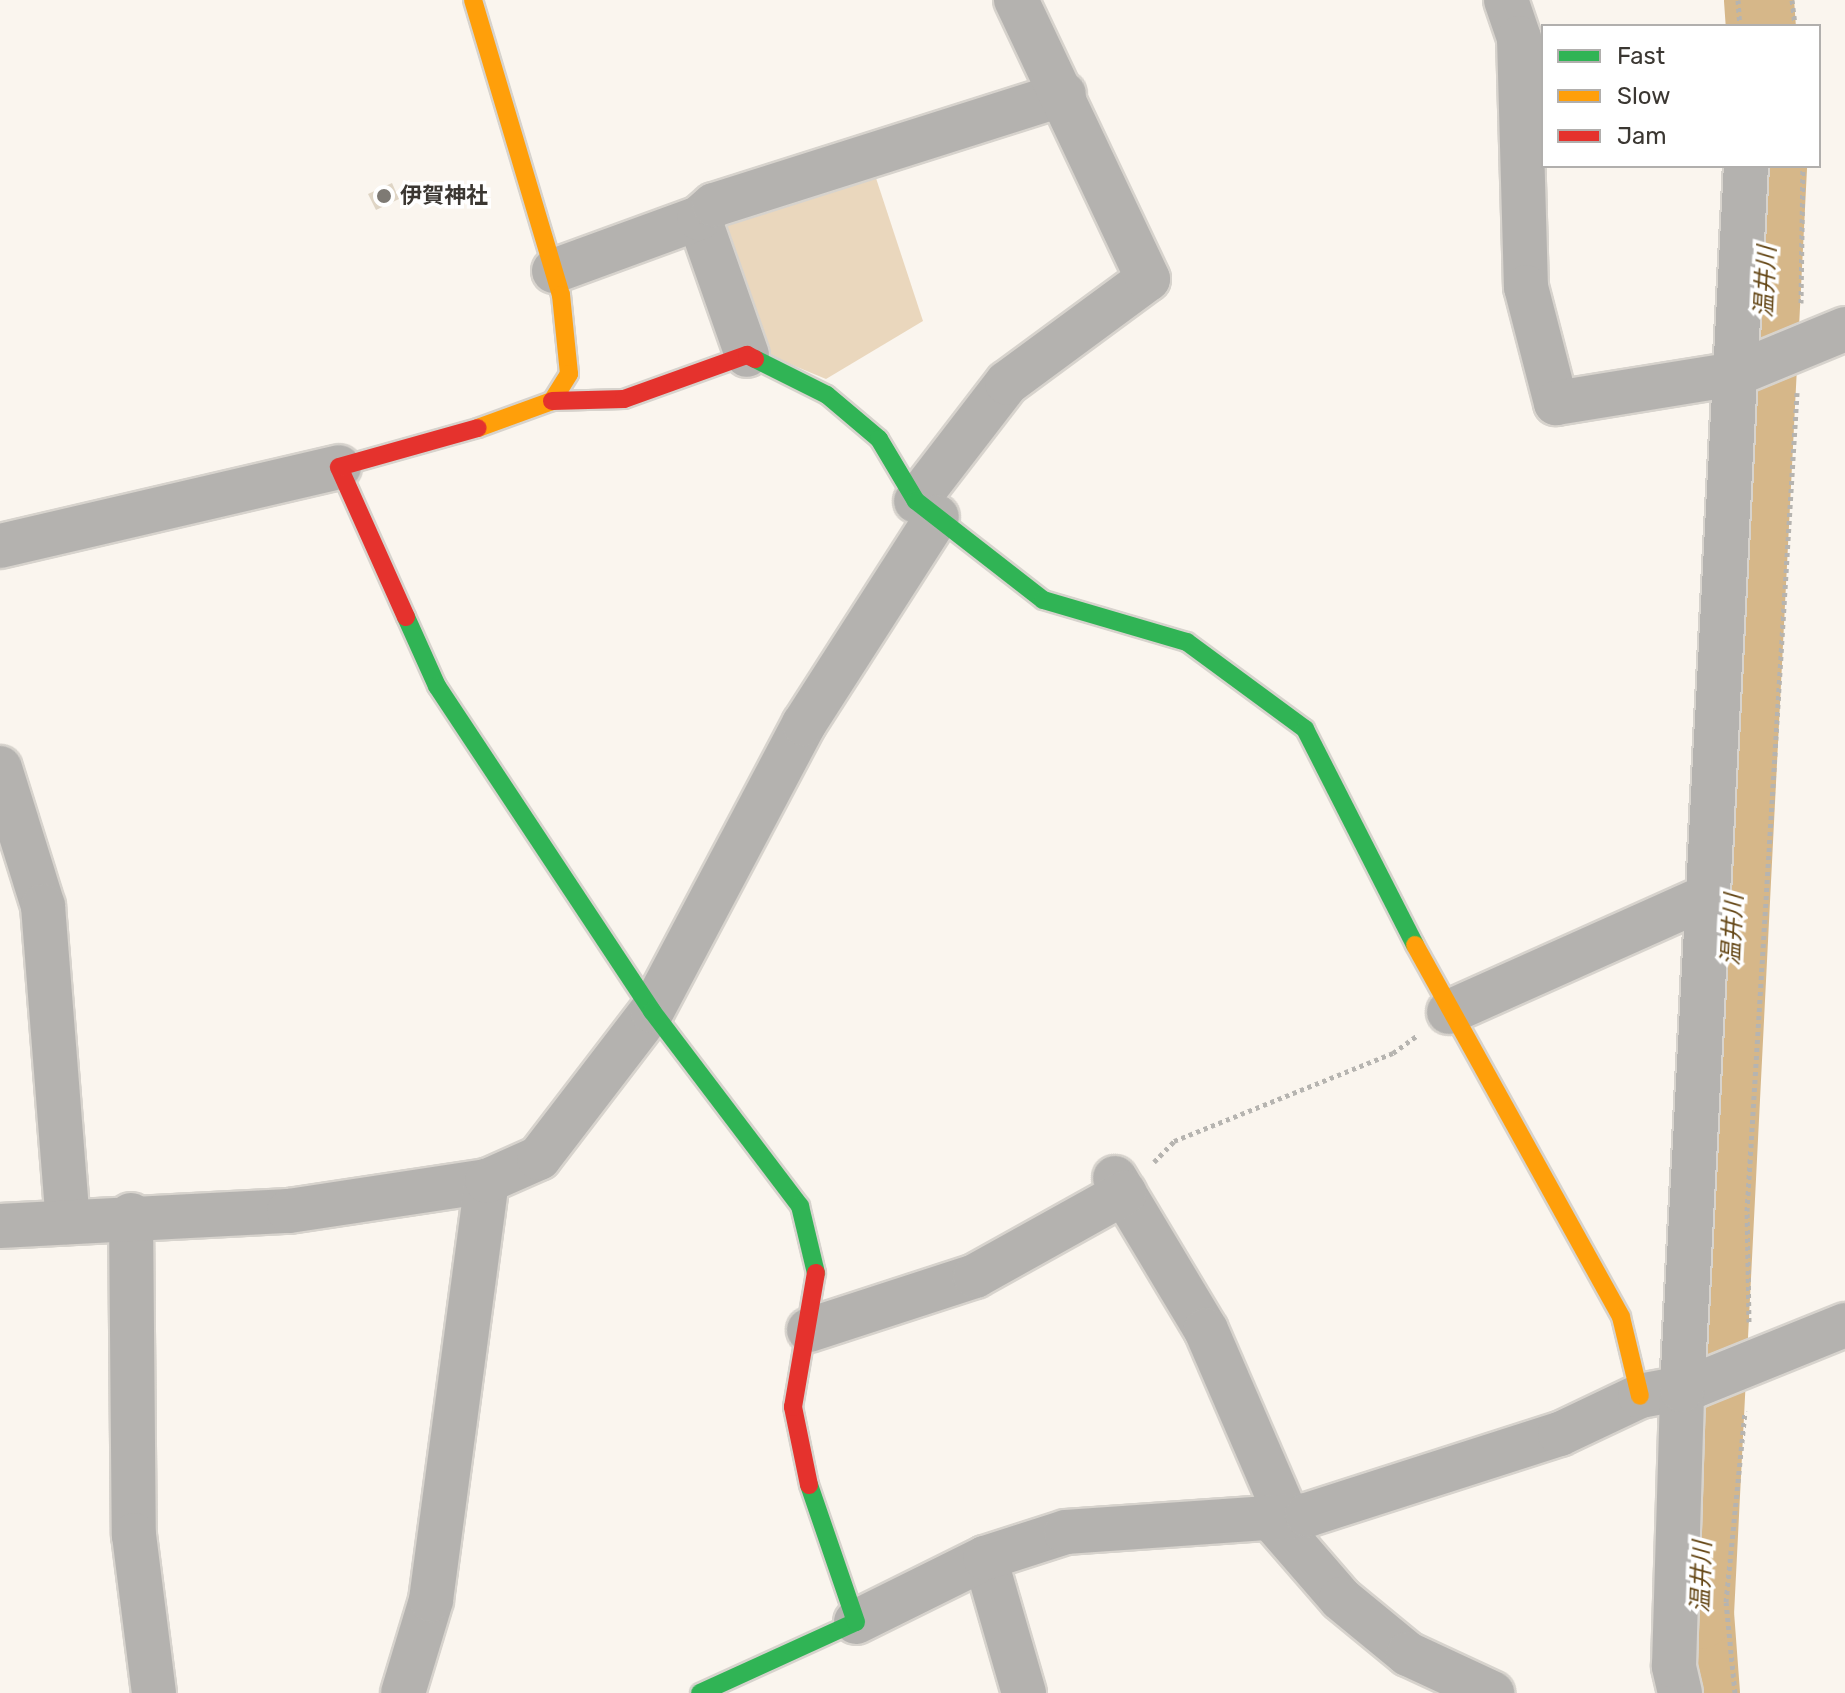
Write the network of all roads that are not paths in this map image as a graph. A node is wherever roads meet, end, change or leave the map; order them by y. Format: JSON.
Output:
{"nodes":[{"id":1,"x":473,"y":0,"type":"edge"},
{"id":2,"x":1016,"y":0,"type":"edge"},
{"id":3,"x":1506,"y":0,"type":"edge"},
{"id":4,"x":1064,"y":94,"type":"junction"},
{"id":5,"x":1746,"y":168,"type":"edge"},
{"id":6,"x":699,"y":218,"type":"junction"},
{"id":7,"x":554,"y":271,"type":"junction"},
{"id":8,"x":1845,"y":329,"type":"edge"},
{"id":9,"x":747,"y":355,"type":"junction"},
{"id":10,"x":1736,"y":374,"type":"junction"},
{"id":11,"x":552,"y":401,"type":"junction"},
{"id":12,"x":339,"y":467,"type":"junction"},
{"id":13,"x":926,"y":509,"type":"junction"},
{"id":14,"x":0,"y":546,"type":"edge"},
{"id":15,"x":0,"y":768,"type":"edge"},
{"id":16,"x":1706,"y":897,"type":"junction"},
{"id":17,"x":652,"y":1011,"type":"junction"},
{"id":18,"x":1449,"y":1012,"type":"junction"},
{"id":19,"x":487,"y":1181,"type":"junction"},
{"id":20,"x":131,"y":1215,"type":"junction"},
{"id":21,"x":68,"y":1222,"type":"junction"},
{"id":22,"x":0,"y":1226,"type":"edge"},
{"id":23,"x":1845,"y":1325,"type":"edge"},
{"id":24,"x":809,"y":1330,"type":"junction"},
{"id":25,"x":1672,"y":1391,"type":"junction"},
{"id":26,"x":1279,"y":1517,"type":"junction"},
{"id":27,"x":985,"y":1558,"type":"junction"},
{"id":28,"x":856,"y":1622,"type":"junction"},
{"id":29,"x":154,"y":1693,"type":"edge"},
{"id":30,"x":403,"y":1693,"type":"edge"},
{"id":31,"x":700,"y":1693,"type":"edge"},
{"id":32,"x":1024,"y":1693,"type":"edge"},
{"id":33,"x":1492,"y":1693,"type":"edge"},
{"id":34,"x":1680,"y":1693,"type":"edge"}],
"edges":[{"from":1,"to":7,"type":"street"},
{"from":2,"to":4,"type":"street"},
{"from":3,"to":10,"type":"street"},
{"from":4,"to":6,"type":"street"},
{"from":4,"to":13,"type":"street"},
{"from":5,"to":10,"type":"street"},
{"from":6,"to":7,"type":"street"},
{"from":6,"to":9,"type":"street"},
{"from":7,"to":11,"type":"street"},
{"from":8,"to":10,"type":"street"},
{"from":9,"to":11,"type":"street"},
{"from":9,"to":13,"type":"street"},
{"from":10,"to":16,"type":"street"},
{"from":11,"to":12,"type":"street"},
{"from":12,"to":14,"type":"street"},
{"from":12,"to":17,"type":"street"},
{"from":13,"to":17,"type":"street"},
{"from":13,"to":18,"type":"street"},
{"from":15,"to":21,"type":"street"},
{"from":16,"to":18,"type":"street"},
{"from":16,"to":25,"type":"street"},
{"from":17,"to":19,"type":"street"},
{"from":17,"to":24,"type":"street"},
{"from":18,"to":25,"type":"street"},
{"from":19,"to":20,"type":"street"},
{"from":19,"to":30,"type":"street"},
{"from":20,"to":21,"type":"street"},
{"from":20,"to":29,"type":"street"},
{"from":21,"to":22,"type":"street"},
{"from":23,"to":25,"type":"street"},
{"from":24,"to":26,"type":"street"},
{"from":24,"to":28,"type":"street"},
{"from":25,"to":26,"type":"street"},
{"from":25,"to":34,"type":"street"},
{"from":26,"to":27,"type":"street"},
{"from":26,"to":33,"type":"street"},
{"from":27,"to":28,"type":"street"},
{"from":27,"to":32,"type":"street"},
{"from":28,"to":31,"type":"street"}]}
